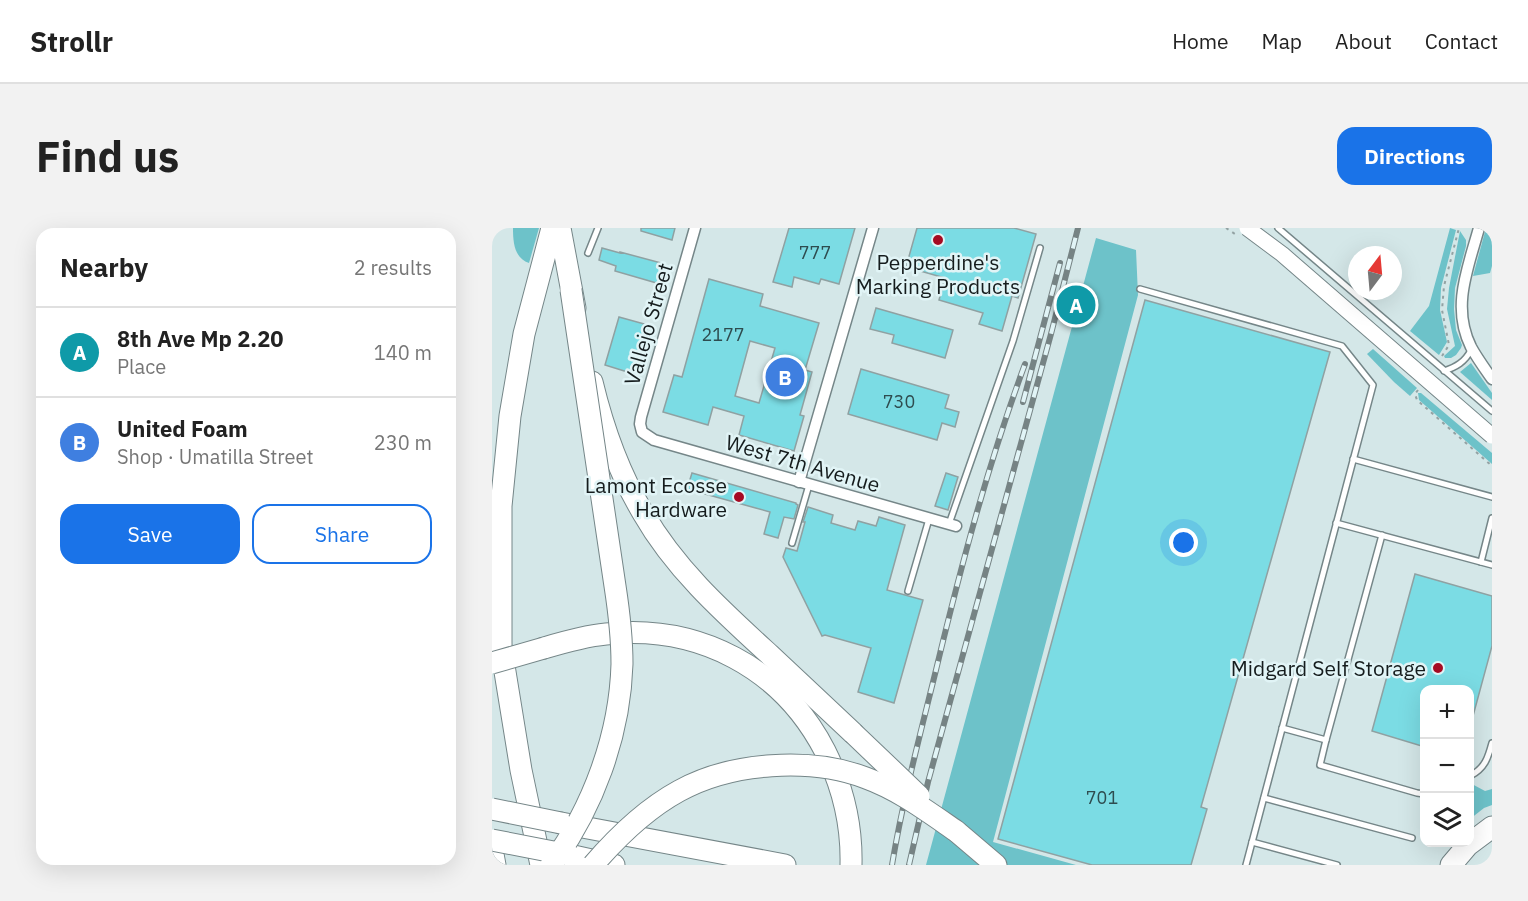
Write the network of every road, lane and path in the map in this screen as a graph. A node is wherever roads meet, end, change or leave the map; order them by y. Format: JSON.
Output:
{"nodes":[{"id":1,"x":552,"y":228,"type":"edge"},
{"id":2,"x":560,"y":228,"type":"edge"},
{"id":3,"x":598,"y":228,"type":"edge"},
{"id":4,"x":696,"y":228,"type":"edge"},
{"id":5,"x":873,"y":228,"type":"edge"},
{"id":6,"x":1247,"y":228,"type":"edge"},
{"id":7,"x":1278,"y":228,"type":"edge"},
{"id":8,"x":1459,"y":228,"type":"edge"},
{"id":9,"x":1479,"y":228,"type":"edge"},
{"id":10,"x":1040,"y":248,"type":"dead end"},
{"id":11,"x":588,"y":254,"type":"dead end"},
{"id":12,"x":1140,"y":289,"type":"dead end"},
{"id":13,"x":571,"y":290,"type":"junction"},
{"id":14,"x":1472,"y":348,"type":"junction"},
{"id":15,"x":1441,"y":357,"type":"dead end"},
{"id":16,"x":1444,"y":371,"type":"junction"},
{"id":17,"x":1492,"y":379,"type":"edge"},
{"id":18,"x":1416,"y":394,"type":"dead end"},
{"id":19,"x":1492,"y":411,"type":"edge"},
{"id":20,"x":642,"y":432,"type":"joint"},
{"id":21,"x":1492,"y":436,"type":"edge"},
{"id":22,"x":1353,"y":459,"type":"junction"},
{"id":23,"x":1492,"y":466,"type":"edge"},
{"id":24,"x":804,"y":483,"type":"junction"},
{"id":25,"x":1492,"y":498,"type":"edge"},
{"id":26,"x":1492,"y":518,"type":"edge"},
{"id":27,"x":929,"y":519,"type":"junction"},
{"id":28,"x":1336,"y":523,"type":"junction"},
{"id":29,"x":952,"y":525,"type":"joint"},
{"id":30,"x":1382,"y":535,"type":"junction"},
{"id":31,"x":792,"y":543,"type":"dead end"},
{"id":32,"x":1481,"y":562,"type":"junction"},
{"id":33,"x":1492,"y":565,"type":"edge"},
{"id":34,"x":492,"y":579,"type":"edge"},
{"id":35,"x":908,"y":591,"type":"dead end"},
{"id":36,"x":501,"y":644,"type":"junction"},
{"id":37,"x":492,"y":663,"type":"edge"},
{"id":38,"x":1282,"y":728,"type":"junction"},
{"id":39,"x":1326,"y":740,"type":"junction"},
{"id":40,"x":1492,"y":742,"type":"edge"},
{"id":41,"x":1474,"y":773,"type":"edge"},
{"id":42,"x":1420,"y":793,"type":"edge"},
{"id":43,"x":1264,"y":798,"type":"junction"},
{"id":44,"x":492,"y":809,"type":"edge"},
{"id":45,"x":1492,"y":813,"type":"edge"},
{"id":46,"x":1474,"y":824,"type":"edge"},
{"id":47,"x":1492,"y":827,"type":"edge"},
{"id":48,"x":956,"y":831,"type":"junction"},
{"id":49,"x":1412,"y":838,"type":"dead end"},
{"id":50,"x":492,"y":840,"type":"edge"},
{"id":51,"x":1252,"y":842,"type":"junction"},
{"id":52,"x":1450,"y":847,"type":"edge"},
{"id":53,"x":492,"y":849,"type":"edge"},
{"id":54,"x":560,"y":860,"type":"edge"},
{"id":55,"x":495,"y":865,"type":"edge"},
{"id":56,"x":541,"y":865,"type":"edge"},
{"id":57,"x":593,"y":865,"type":"edge"},
{"id":58,"x":614,"y":865,"type":"edge"},
{"id":59,"x":785,"y":865,"type":"edge"},
{"id":60,"x":850,"y":865,"type":"edge"},
{"id":61,"x":996,"y":865,"type":"edge"},
{"id":62,"x":1246,"y":865,"type":"edge"},
{"id":63,"x":1337,"y":865,"type":"edge"},
{"id":64,"x":1436,"y":865,"type":"edge"},
{"id":65,"x":1451,"y":865,"type":"edge"}],
"edges":[{"from":1,"to":36,"type":"highway"},
{"from":2,"to":13,"type":"highway"},
{"from":3,"to":11,"type":"lane"},
{"from":4,"to":20,"type":"street","name":"Vallejo Street"},
{"from":5,"to":24,"type":"street"},
{"from":6,"to":21,"type":"main road","bridge":true},
{"from":7,"to":16,"type":"lane"},
{"from":8,"to":15,"type":"path"},
{"from":9,"to":14,"type":"street"},
{"from":10,"to":29,"type":"lane"},
{"from":12,"to":22,"type":"lane"},
{"from":13,"to":48,"type":"highway","bridge":true},
{"from":13,"to":54,"type":"highway","bridge":true},
{"from":14,"to":16,"type":"lane"},
{"from":14,"to":17,"type":"street"},
{"from":16,"to":19,"type":"lane"},
{"from":18,"to":23,"type":"path"},
{"from":20,"to":24,"type":"street","name":"West 7th Avenue"},
{"from":22,"to":25,"type":"lane"},
{"from":22,"to":28,"type":"lane"},
{"from":24,"to":27,"type":"street","name":"West 7th Avenue"},
{"from":24,"to":31,"type":"lane"},
{"from":26,"to":32,"type":"lane"},
{"from":27,"to":29,"type":"street","name":"West 7th Avenue"},
{"from":27,"to":35,"type":"lane"},
{"from":28,"to":30,"type":"lane"},
{"from":28,"to":38,"type":"lane"},
{"from":30,"to":32,"type":"lane"},
{"from":30,"to":39,"type":"lane"},
{"from":32,"to":33,"type":"lane"},
{"from":34,"to":36,"type":"highway"},
{"from":36,"to":56,"type":"highway"},
{"from":37,"to":60,"type":"highway","bridge":true},
{"from":38,"to":39,"type":"lane"},
{"from":38,"to":43,"type":"lane"},
{"from":39,"to":42,"type":"lane"},
{"from":40,"to":41,"type":"lane"},
{"from":43,"to":49,"type":"lane"},
{"from":43,"to":51,"type":"lane"},
{"from":44,"to":59,"type":"highway","bridge":true},
{"from":45,"to":46,"type":"highway"},
{"from":47,"to":65,"type":"highway"},
{"from":48,"to":57,"type":"highway","bridge":true},
{"from":48,"to":61,"type":"highway"},
{"from":50,"to":54,"type":"highway","bridge":true},
{"from":51,"to":62,"type":"lane"},
{"from":51,"to":63,"type":"lane"},
{"from":52,"to":64,"type":"highway"},
{"from":53,"to":55,"type":"highway"},
{"from":54,"to":58,"type":"highway"}]}
